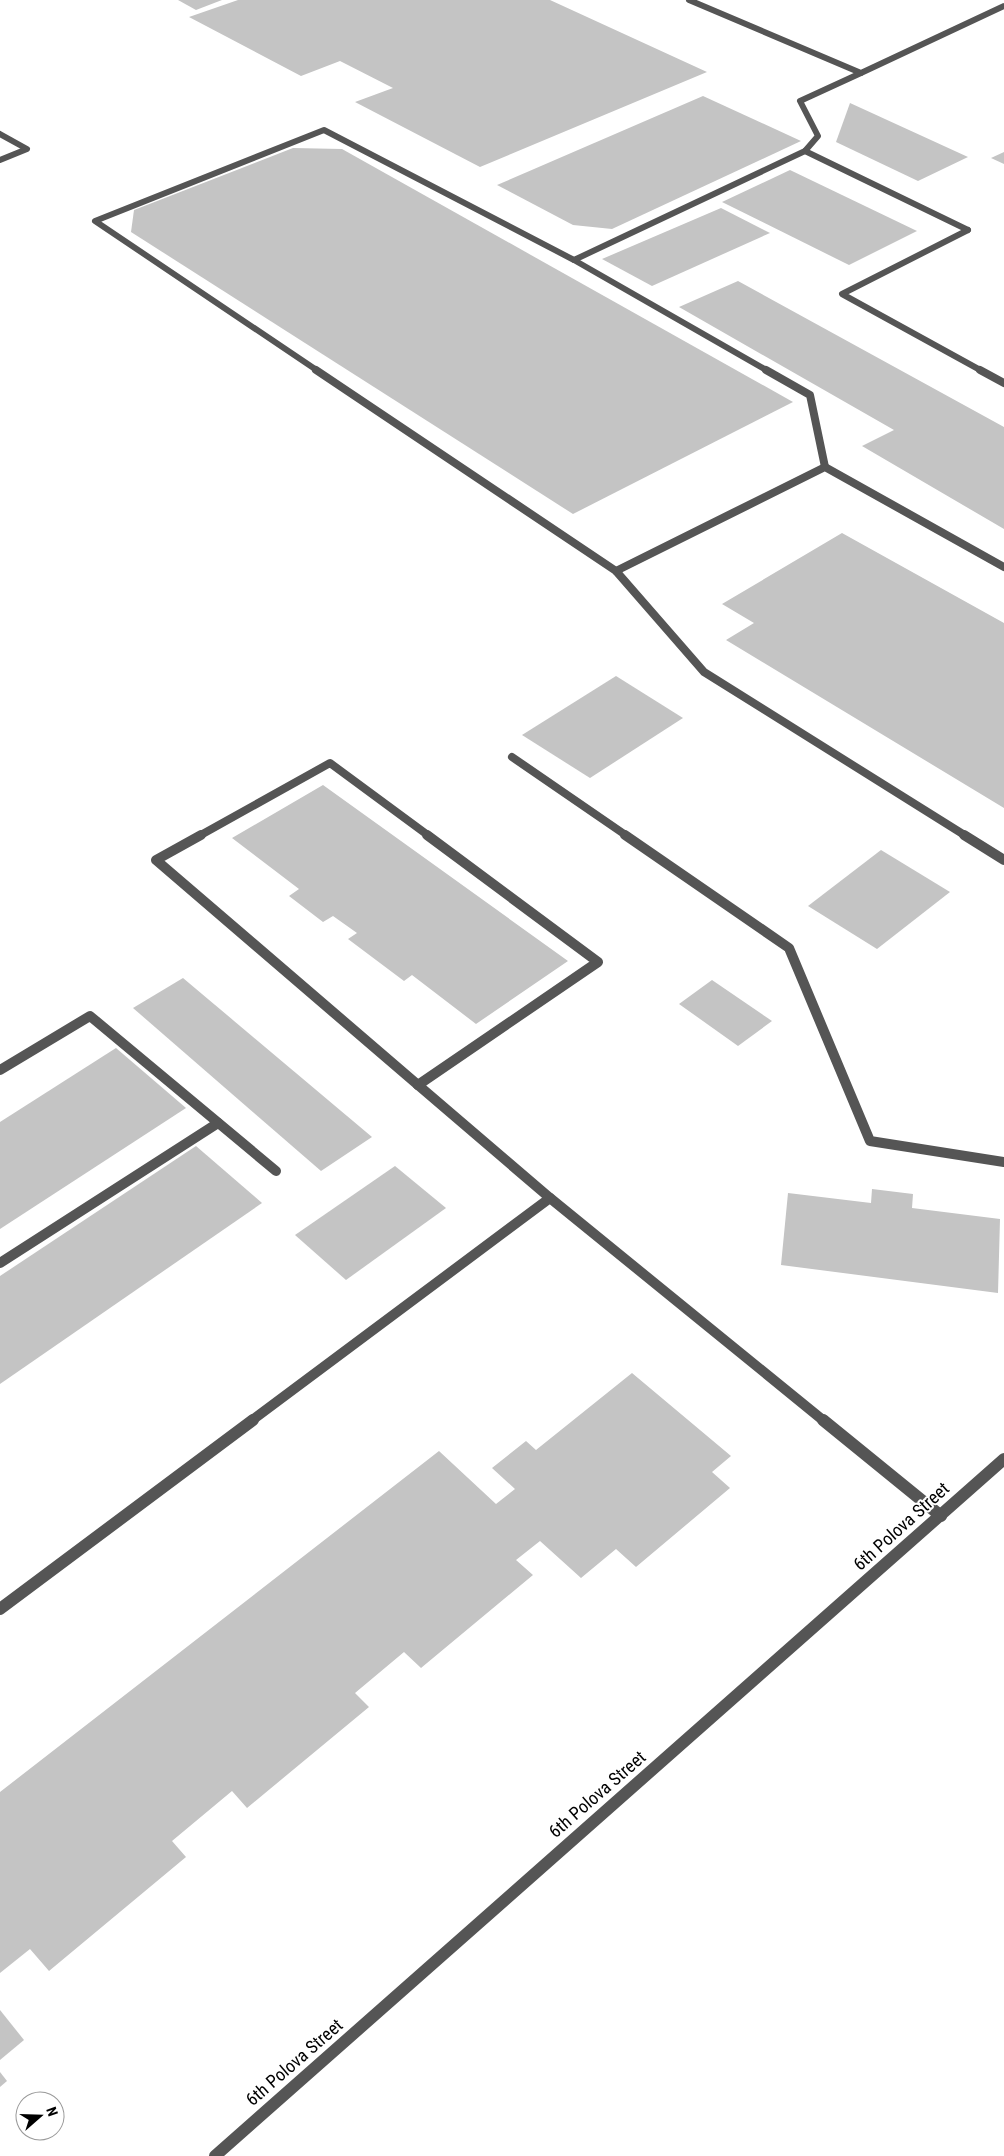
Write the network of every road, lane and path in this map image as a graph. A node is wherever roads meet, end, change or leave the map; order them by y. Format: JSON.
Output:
{"nodes":[{"id":1,"x":689,"y":0,"type":"edge"},
{"id":2,"x":1004,"y":6,"type":"edge"},
{"id":3,"x":861,"y":74,"type":"junction"},
{"id":4,"x":0,"y":134,"type":"edge"},
{"id":5,"x":805,"y":151,"type":"junction"},
{"id":6,"x":0,"y":160,"type":"edge"},
{"id":7,"x":574,"y":260,"type":"junction"},
{"id":8,"x":1004,"y":383,"type":"edge"},
{"id":9,"x":825,"y":467,"type":"junction"},
{"id":10,"x":1004,"y":567,"type":"edge"},
{"id":11,"x":616,"y":571,"type":"junction"},
{"id":12,"x":512,"y":757,"type":"dead end"},
{"id":13,"x":1004,"y":860,"type":"edge"},
{"id":14,"x":0,"y":1070,"type":"edge"},
{"id":15,"x":418,"y":1085,"type":"junction"},
{"id":16,"x":218,"y":1123,"type":"junction"},
{"id":17,"x":1004,"y":1162,"type":"edge"},
{"id":18,"x":276,"y":1170,"type":"dead end"},
{"id":19,"x":550,"y":1198,"type":"junction"},
{"id":20,"x":0,"y":1263,"type":"edge"},
{"id":21,"x":1004,"y":1460,"type":"edge"},
{"id":22,"x":941,"y":1516,"type":"junction"},
{"id":23,"x":0,"y":1609,"type":"edge"},
{"id":24,"x":215,"y":2156,"type":"edge"}],
"edges":[{"from":1,"to":3,"type":"street"},
{"from":2,"to":3,"type":"street"},
{"from":3,"to":5,"type":"street"},
{"from":4,"to":6,"type":"street"},
{"from":5,"to":7,"type":"street"},
{"from":5,"to":8,"type":"street"},
{"from":7,"to":9,"type":"street"},
{"from":7,"to":11,"type":"street"},
{"from":9,"to":10,"type":"street"},
{"from":9,"to":11,"type":"street"},
{"from":11,"to":13,"type":"street"},
{"from":12,"to":17,"type":"street"},
{"from":14,"to":16,"type":"street"},
{"from":15,"to":15,"type":"street"},
{"from":15,"to":19,"type":"street"},
{"from":16,"to":18,"type":"street"},
{"from":16,"to":20,"type":"street"},
{"from":19,"to":22,"type":"street"},
{"from":19,"to":23,"type":"street"},
{"from":21,"to":22,"type":"street","name":"6th Polova Street"},
{"from":22,"to":24,"type":"street","name":"6th Polova Street"}]}
